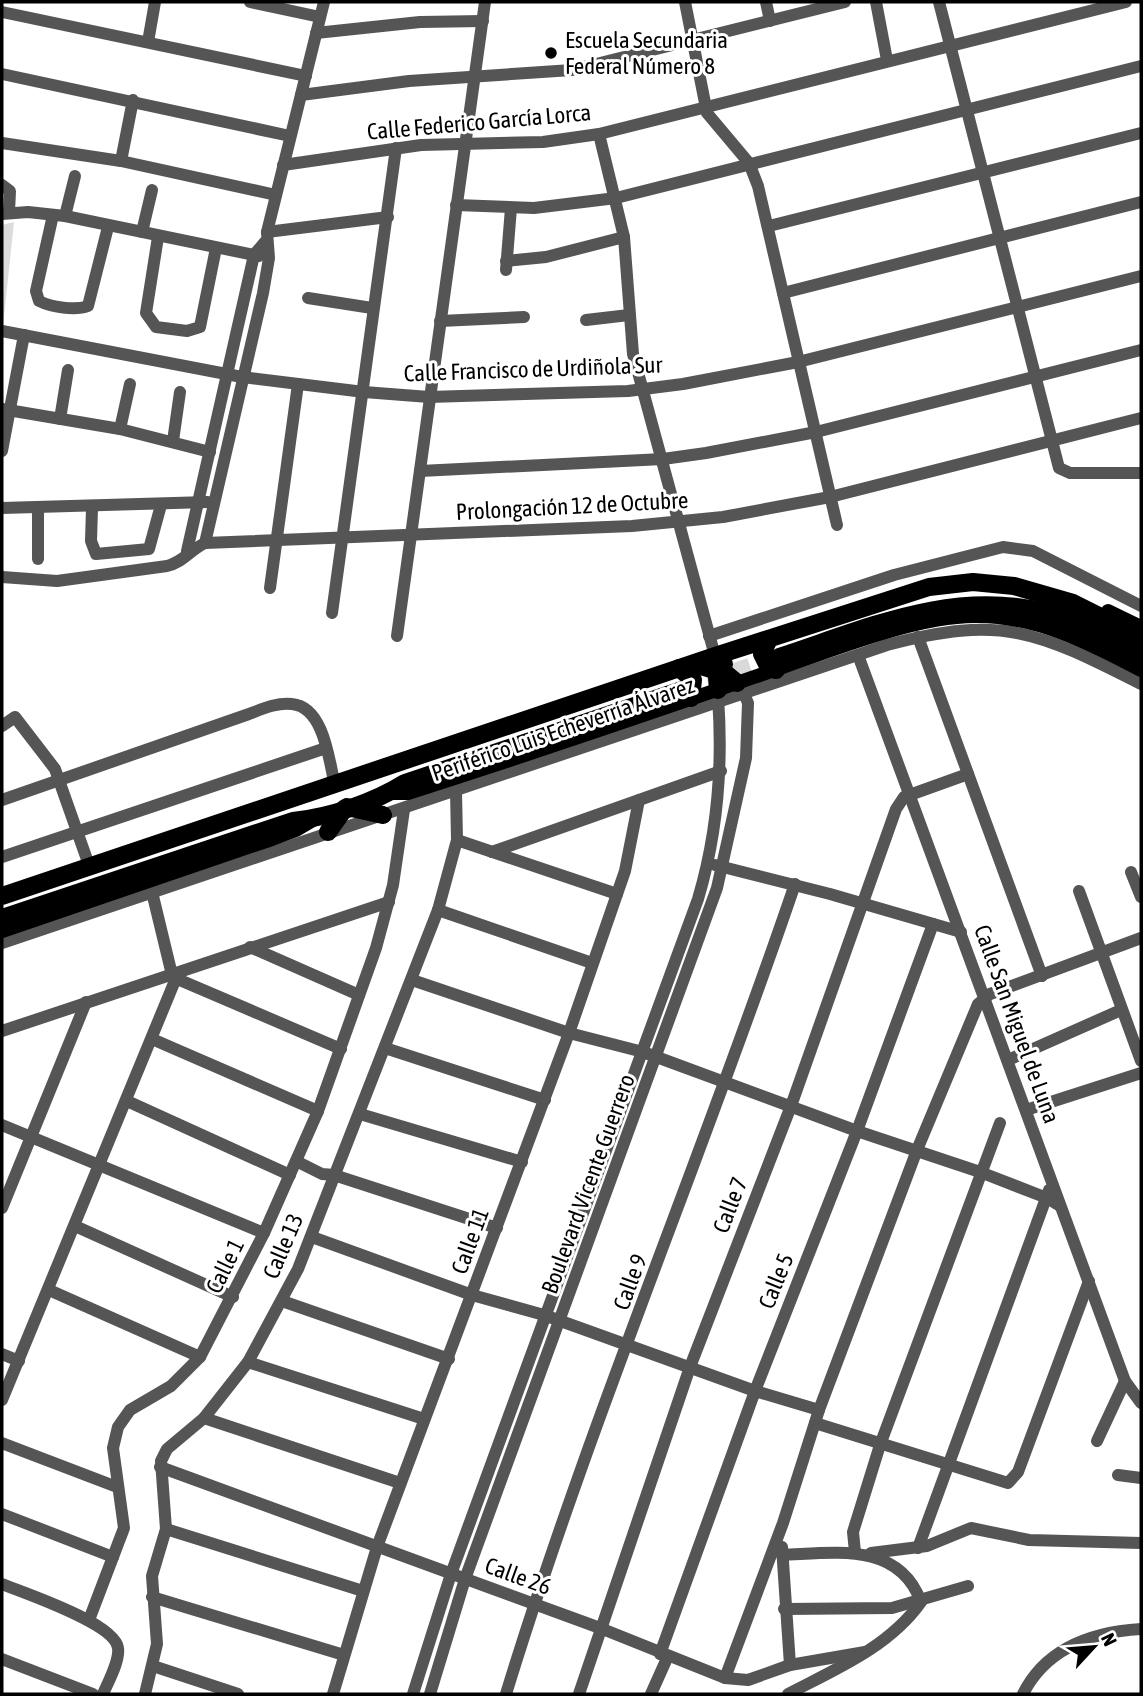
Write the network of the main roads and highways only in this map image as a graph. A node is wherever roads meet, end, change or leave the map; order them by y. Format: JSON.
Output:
{"nodes":[{"id":1,"x":1073,"y":603,"type":"junction"},
{"id":2,"x":1141,"y":627,"type":"edge"},
{"id":3,"x":1141,"y":637,"type":"edge"},
{"id":4,"x":769,"y":639,"type":"junction"},
{"id":5,"x":1141,"y":654,"type":"edge"},
{"id":6,"x":717,"y":663,"type":"junction"},
{"id":7,"x":777,"y":664,"type":"junction"},
{"id":8,"x":686,"y":666,"type":"junction"},
{"id":9,"x":1141,"y":670,"type":"edge"},
{"id":10,"x":742,"y":688,"type":"junction"},
{"id":11,"x":687,"y":694,"type":"junction"},
{"id":12,"x":718,"y":696,"type":"junction"},
{"id":13,"x":346,"y":808,"type":"junction"},
{"id":14,"x":383,"y":815,"type":"road end"},
{"id":15,"x":314,"y":819,"type":"junction"},
{"id":16,"x":328,"y":832,"type":"road end"},
{"id":17,"x":2,"y":896,"type":"edge"},
{"id":18,"x":2,"y":918,"type":"edge"},
{"id":19,"x":2,"y":931,"type":"edge"}],
"edges":[{"from":1,"to":2,"type":"main road","name":"Periférico Luis Echeverría Álvarez"},
{"from":1,"to":3,"type":"highway","name":"Periférico Luis Echeverría Álvarez"},
{"from":1,"to":4,"type":"highway","name":"Periférico Luis Echeverría Álvarez"},
{"from":4,"to":6,"type":"highway","name":"Periférico Luis Echeverría Álvarez"},
{"from":4,"to":7,"type":"highway"},
{"from":5,"to":7,"type":"highway","name":"Periférico Luis Echeverría Álvarez"},
{"from":6,"to":8,"type":"highway","name":"Periférico Luis Echeverría Álvarez"},
{"from":6,"to":10,"type":"highway"},
{"from":6,"to":12,"type":"highway"},
{"from":7,"to":9,"type":"main road","name":"Periférico Luis Echeverría Álvarez"},
{"from":7,"to":10,"type":"main road","name":"Periférico Luis Echeverría Álvarez"},
{"from":8,"to":11,"type":"highway"},
{"from":8,"to":17,"type":"highway","name":"Periférico Luis Echeverría Álvarez"},
{"from":10,"to":12,"type":"main road","name":"Periférico Luis Echeverría Álvarez"},
{"from":11,"to":12,"type":"main road","name":"Periférico Luis Echeverría Álvarez"},
{"from":11,"to":13,"type":"highway","name":"Periférico Luis Echeverría Álvarez"},
{"from":13,"to":14,"type":"highway"},
{"from":13,"to":15,"type":"highway","name":"Periférico Luis Echeverría Álvarez"},
{"from":13,"to":16,"type":"highway"},
{"from":15,"to":18,"type":"highway","name":"Periférico Luis Echeverría Álvarez"},
{"from":15,"to":19,"type":"main road","name":"Periférico Luis Echeverría Álvarez"}]}
